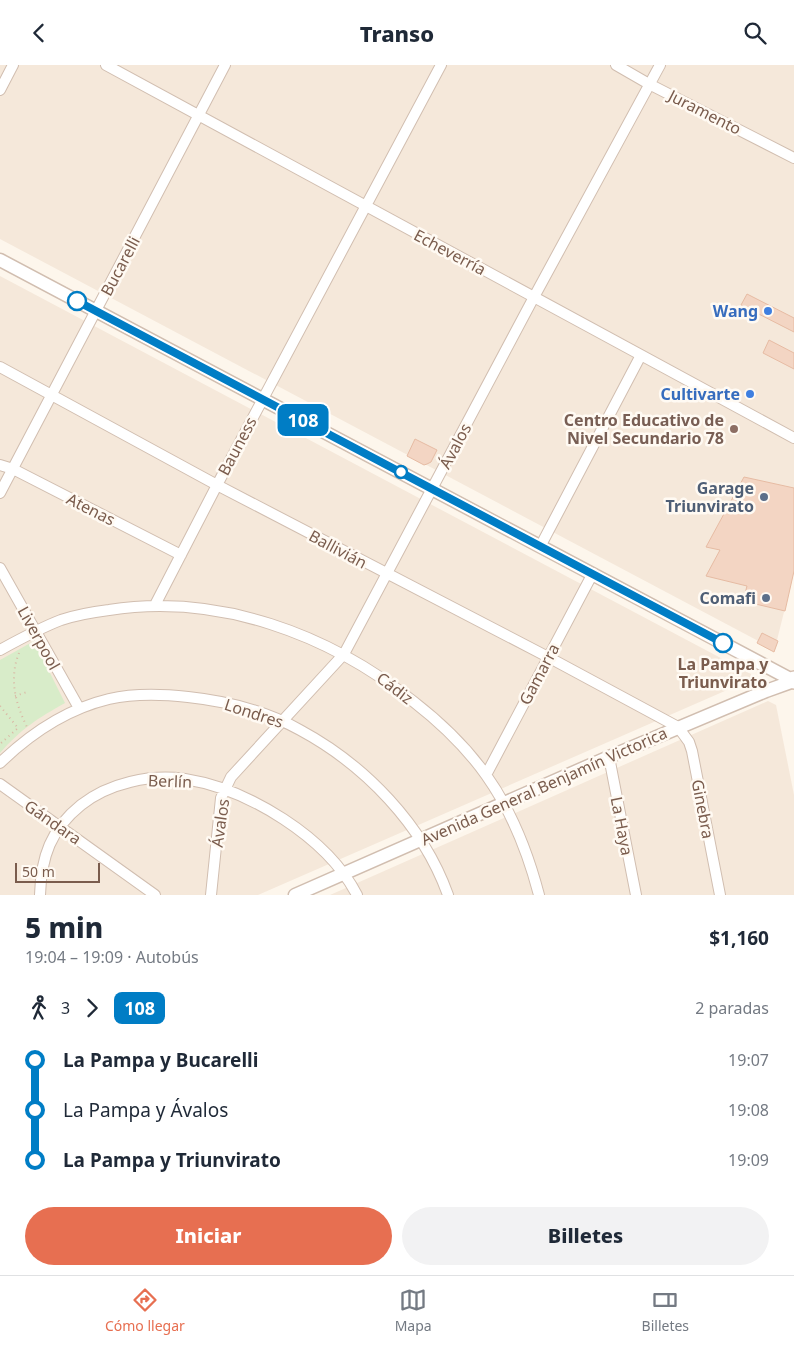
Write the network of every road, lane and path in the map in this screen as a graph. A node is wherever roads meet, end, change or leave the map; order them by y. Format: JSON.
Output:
{"nodes":[{"id":1,"x":13,"y":65,"type":"edge"},
{"id":2,"x":106,"y":65,"type":"edge"},
{"id":3,"x":225,"y":65,"type":"edge"},
{"id":4,"x":441,"y":65,"type":"edge"},
{"id":5,"x":616,"y":65,"type":"edge"},
{"id":6,"x":660,"y":65,"type":"edge"},
{"id":7,"x":649,"y":84,"type":"junction"},
{"id":8,"x":0,"y":90,"type":"edge"},
{"id":9,"x":199,"y":115,"type":"junction"},
{"id":10,"x":794,"y":158,"type":"edge"},
{"id":11,"x":365,"y":206,"type":"junction"},
{"id":12,"x":0,"y":260,"type":"edge"},
{"id":13,"x":534,"y":297,"type":"junction"},
{"id":14,"x":96,"y":311,"type":"junction"},
{"id":15,"x":641,"y":355,"type":"junction"},
{"id":16,"x":0,"y":367,"type":"edge"},
{"id":17,"x":53,"y":396,"type":"junction"},
{"id":18,"x":263,"y":399,"type":"junction"},
{"id":19,"x":794,"y":438,"type":"edge"},
{"id":20,"x":0,"y":465,"type":"edge"},
{"id":21,"x":12,"y":469,"type":"junction"},
{"id":22,"x":217,"y":485,"type":"junction"},
{"id":23,"x":432,"y":489,"type":"junction"},
{"id":24,"x":0,"y":493,"type":"edge"},
{"id":25,"x":540,"y":545,"type":"junction"},
{"id":26,"x":180,"y":555,"type":"junction"},
{"id":27,"x":0,"y":568,"type":"edge"},
{"id":28,"x":593,"y":573,"type":"junction"},
{"id":29,"x":387,"y":574,"type":"junction"},
{"id":30,"x":155,"y":605,"type":"junction"},
{"id":31,"x":36,"y":631,"type":"junction"},
{"id":32,"x":0,"y":650,"type":"edge"},
{"id":33,"x":20,"y":652,"type":"dead end"},
{"id":34,"x":344,"y":654,"type":"junction"},
{"id":35,"x":548,"y":657,"type":"junction"},
{"id":36,"x":794,"y":680,"type":"edge"},
{"id":37,"x":27,"y":692,"type":"dead end"},
{"id":38,"x":15,"y":696,"type":"junction"},
{"id":39,"x":0,"y":706,"type":"edge"},
{"id":40,"x":79,"y":708,"type":"junction"},
{"id":41,"x":282,"y":721,"type":"junction"},
{"id":42,"x":678,"y":727,"type":"junction"},
{"id":43,"x":31,"y":736,"type":"junction"},
{"id":44,"x":0,"y":744,"type":"edge"},
{"id":45,"x":609,"y":757,"type":"junction"},
{"id":46,"x":0,"y":763,"type":"edge"},
{"id":47,"x":486,"y":775,"type":"junction"},
{"id":48,"x":0,"y":784,"type":"edge"},
{"id":49,"x":224,"y":789,"type":"junction"},
{"id":50,"x":503,"y":804,"type":"junction"},
{"id":51,"x":60,"y":826,"type":"junction"},
{"id":52,"x":420,"y":840,"type":"junction"},
{"id":53,"x":343,"y":874,"type":"junction"},
{"id":54,"x":40,"y":895,"type":"edge"},
{"id":55,"x":155,"y":895,"type":"edge"},
{"id":56,"x":211,"y":895,"type":"edge"},
{"id":57,"x":295,"y":895,"type":"edge"},
{"id":58,"x":357,"y":895,"type":"edge"},
{"id":59,"x":448,"y":895,"type":"edge"},
{"id":60,"x":539,"y":895,"type":"edge"},
{"id":61,"x":636,"y":895,"type":"edge"},
{"id":62,"x":720,"y":895,"type":"edge"}],
"edges":[{"from":1,"to":8,"type":"street"},
{"from":2,"to":9,"type":"street","name":"Echeverría"},
{"from":3,"to":9,"type":"street","name":"Bucarelli"},
{"from":4,"to":11,"type":"street","name":"Bauness"},
{"from":5,"to":7,"type":"street","name":"Juramento"},
{"from":6,"to":7,"type":"street","name":"Ávalos"},
{"from":7,"to":10,"type":"street","name":"Juramento"},
{"from":7,"to":13,"type":"street","name":"Ávalos"},
{"from":9,"to":11,"type":"street","name":"Echeverría"},
{"from":9,"to":14,"type":"street","name":"Bucarelli"},
{"from":11,"to":13,"type":"street","name":"Echeverría"},
{"from":11,"to":18,"type":"street","name":"Bauness"},
{"from":12,"to":14,"type":"street"},
{"from":13,"to":15,"type":"street","name":"Echeverría"},
{"from":13,"to":23,"type":"street","name":"Ávalos"},
{"from":14,"to":17,"type":"street","name":"Bucarelli"},
{"from":14,"to":18,"type":"street"},
{"from":15,"to":19,"type":"street","name":"Echeverría"},
{"from":15,"to":25,"type":"street"},
{"from":16,"to":17,"type":"street","name":"Ballivián"},
{"from":17,"to":21,"type":"street","name":"Bucarelli"},
{"from":17,"to":22,"type":"street","name":"Ballivián"},
{"from":18,"to":22,"type":"street","name":"Bauness"},
{"from":18,"to":23,"type":"street"},
{"from":20,"to":21,"type":"street","name":"Atenas"},
{"from":21,"to":24,"type":"street","name":"Bucarelli"},
{"from":21,"to":26,"type":"street","name":"Atenas"},
{"from":22,"to":26,"type":"street","name":"Bauness"},
{"from":22,"to":29,"type":"street","name":"Ballivián"},
{"from":23,"to":25,"type":"street"},
{"from":23,"to":29,"type":"street","name":"Ávalos"},
{"from":25,"to":28,"type":"street"},
{"from":26,"to":30,"type":"street","name":"Bauness"},
{"from":27,"to":31,"type":"street","name":"Liverpool"},
{"from":28,"to":35,"type":"street","name":"Gamarra"},
{"from":28,"to":36,"type":"street"},
{"from":29,"to":34,"type":"street","name":"Ávalos"},
{"from":29,"to":35,"type":"street","name":"Ballivián"},
{"from":30,"to":31,"type":"street"},
{"from":30,"to":34,"type":"street","name":"Cádiz"},
{"from":31,"to":32,"type":"street"},
{"from":31,"to":40,"type":"street","name":"Liverpool"},
{"from":33,"to":38,"type":"path"},
{"from":34,"to":41,"type":"street","name":"Ávalos"},
{"from":34,"to":47,"type":"street","name":"Cádiz"},
{"from":35,"to":42,"type":"street","name":"Ballivián"},
{"from":35,"to":47,"type":"street","name":"Gamarra"},
{"from":36,"to":42,"type":"street","name":"Avenida General Benjamín Victorica"},
{"from":37,"to":38,"type":"path"},
{"from":38,"to":43,"type":"path"},
{"from":39,"to":44,"type":"path"},
{"from":40,"to":41,"type":"street","name":"Londres"},
{"from":40,"to":43,"type":"street","name":"Londres"},
{"from":41,"to":49,"type":"street","name":"Ávalos"},
{"from":41,"to":52,"type":"street","name":"Londres"},
{"from":42,"to":45,"type":"street","name":"Avenida General Benjamín Victorica"},
{"from":42,"to":62,"type":"street","name":"Ginebra"},
{"from":43,"to":46,"type":"street","name":"Londres"},
{"from":45,"to":50,"type":"street","name":"Avenida General Benjamín Victorica"},
{"from":45,"to":61,"type":"street","name":"La Haya"},
{"from":47,"to":50,"type":"street","name":"Cádiz"},
{"from":48,"to":51,"type":"street","name":"Gándara"},
{"from":49,"to":51,"type":"street","name":"Berlín"},
{"from":49,"to":53,"type":"street","name":"Berlín"},
{"from":49,"to":56,"type":"street","name":"Ávalos"},
{"from":50,"to":52,"type":"street","name":"Avenida General Benjamín Victorica"},
{"from":50,"to":60,"type":"street","name":"Cádiz"},
{"from":51,"to":54,"type":"street","name":"Berlín"},
{"from":51,"to":55,"type":"street","name":"Gándara"},
{"from":52,"to":53,"type":"street","name":"Avenida General Benjamín Victorica"},
{"from":52,"to":59,"type":"street","name":"Londres"},
{"from":53,"to":57,"type":"street","name":"Avenida General Benjamín Victorica"},
{"from":53,"to":58,"type":"street","name":"Berlín"}]}
